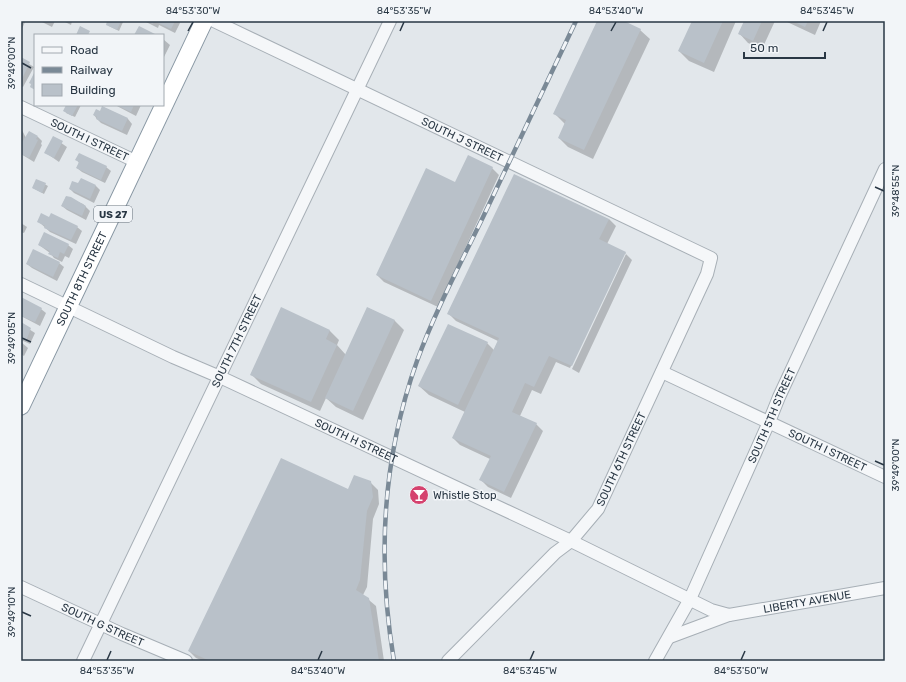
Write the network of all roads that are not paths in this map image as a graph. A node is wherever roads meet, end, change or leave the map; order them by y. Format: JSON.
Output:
{"nodes":[{"id":1,"x":204,"y":21,"type":"edge"},
{"id":2,"x":214,"y":21,"type":"edge"},
{"id":3,"x":390,"y":21,"type":"edge"},
{"id":4,"x":358,"y":89,"type":"junction"},
{"id":5,"x":164,"y":105,"type":"edge"},
{"id":6,"x":164,"y":106,"type":"edge"},
{"id":7,"x":21,"y":107,"type":"edge"},
{"id":8,"x":137,"y":162,"type":"junction"},
{"id":9,"x":885,"y":169,"type":"edge"},
{"id":10,"x":711,"y":258,"type":"joint"},
{"id":11,"x":21,"y":284,"type":"edge"},
{"id":12,"x":69,"y":307,"type":"junction"},
{"id":13,"x":662,"y":372,"type":"junction"},
{"id":14,"x":220,"y":377,"type":"junction"},
{"id":15,"x":21,"y":406,"type":"edge"},
{"id":16,"x":769,"y":422,"type":"junction"},
{"id":17,"x":885,"y":477,"type":"edge"},
{"id":18,"x":571,"y":541,"type":"junction"},
{"id":19,"x":21,"y":587,"type":"edge"},
{"id":20,"x":885,"y":588,"type":"edge"},
{"id":21,"x":690,"y":599,"type":"junction"},
{"id":22,"x":729,"y":615,"type":"junction"},
{"id":23,"x":102,"y":623,"type":"junction"},
{"id":24,"x":670,"y":637,"type":"junction"},
{"id":25,"x":83,"y":661,"type":"edge"},
{"id":26,"x":186,"y":661,"type":"edge"},
{"id":27,"x":448,"y":661,"type":"edge"},
{"id":28,"x":655,"y":661,"type":"edge"}],
"edges":[{"from":1,"to":5,"type":"highway","name":"SOUTH 8TH STREET","number":"US 27"},
{"from":2,"to":4,"type":"street","name":"SOUTH J STREET"},
{"from":3,"to":4,"type":"street","name":"SOUTH 7TH STREET"},
{"from":4,"to":10,"type":"street","name":"SOUTH J STREET"},
{"from":4,"to":14,"type":"street","name":"SOUTH 7TH STREET"},
{"from":6,"to":8,"type":"highway","name":"SOUTH 8TH STREET","number":"US 27"},
{"from":7,"to":8,"type":"street","name":"SOUTH I STREET"},
{"from":8,"to":12,"type":"highway","name":"SOUTH 8TH STREET","number":"US 27"},
{"from":9,"to":16,"type":"street","name":"SOUTH 5TH STREET"},
{"from":10,"to":13,"type":"street","name":"SOUTH 6TH STREET"},
{"from":11,"to":12,"type":"street","name":"SOUTH H STREET"},
{"from":12,"to":14,"type":"street","name":"SOUTH H STREET"},
{"from":12,"to":15,"type":"highway","name":"SOUTH 8TH STREET","number":"US 27"},
{"from":13,"to":16,"type":"street","name":"SOUTH I STREET"},
{"from":13,"to":18,"type":"street","name":"SOUTH 6TH STREET"},
{"from":14,"to":18,"type":"street","name":"SOUTH H STREET"},
{"from":14,"to":23,"type":"street","name":"SOUTH 7TH STREET"},
{"from":16,"to":17,"type":"street","name":"SOUTH I STREET"},
{"from":16,"to":21,"type":"street","name":"SOUTH 5TH STREET"},
{"from":18,"to":21,"type":"street","name":"SOUTH H STREET"},
{"from":18,"to":27,"type":"street","name":"SOUTH 6TH STREET"},
{"from":19,"to":23,"type":"street","name":"SOUTH G STREET"},
{"from":20,"to":22,"type":"street","name":"LIBERTY AVENUE"},
{"from":21,"to":22,"type":"street","name":"LIBERTY AVENUE"},
{"from":21,"to":24,"type":"street","name":"SOUTH 5TH STREET"},
{"from":22,"to":24,"type":"street","name":"LIBERTY AVENUE"},
{"from":23,"to":25,"type":"street","name":"SOUTH 7TH STREET"},
{"from":23,"to":26,"type":"street","name":"SOUTH G STREET"},
{"from":24,"to":28,"type":"street","name":"SOUTH 5TH STREET"}]}
